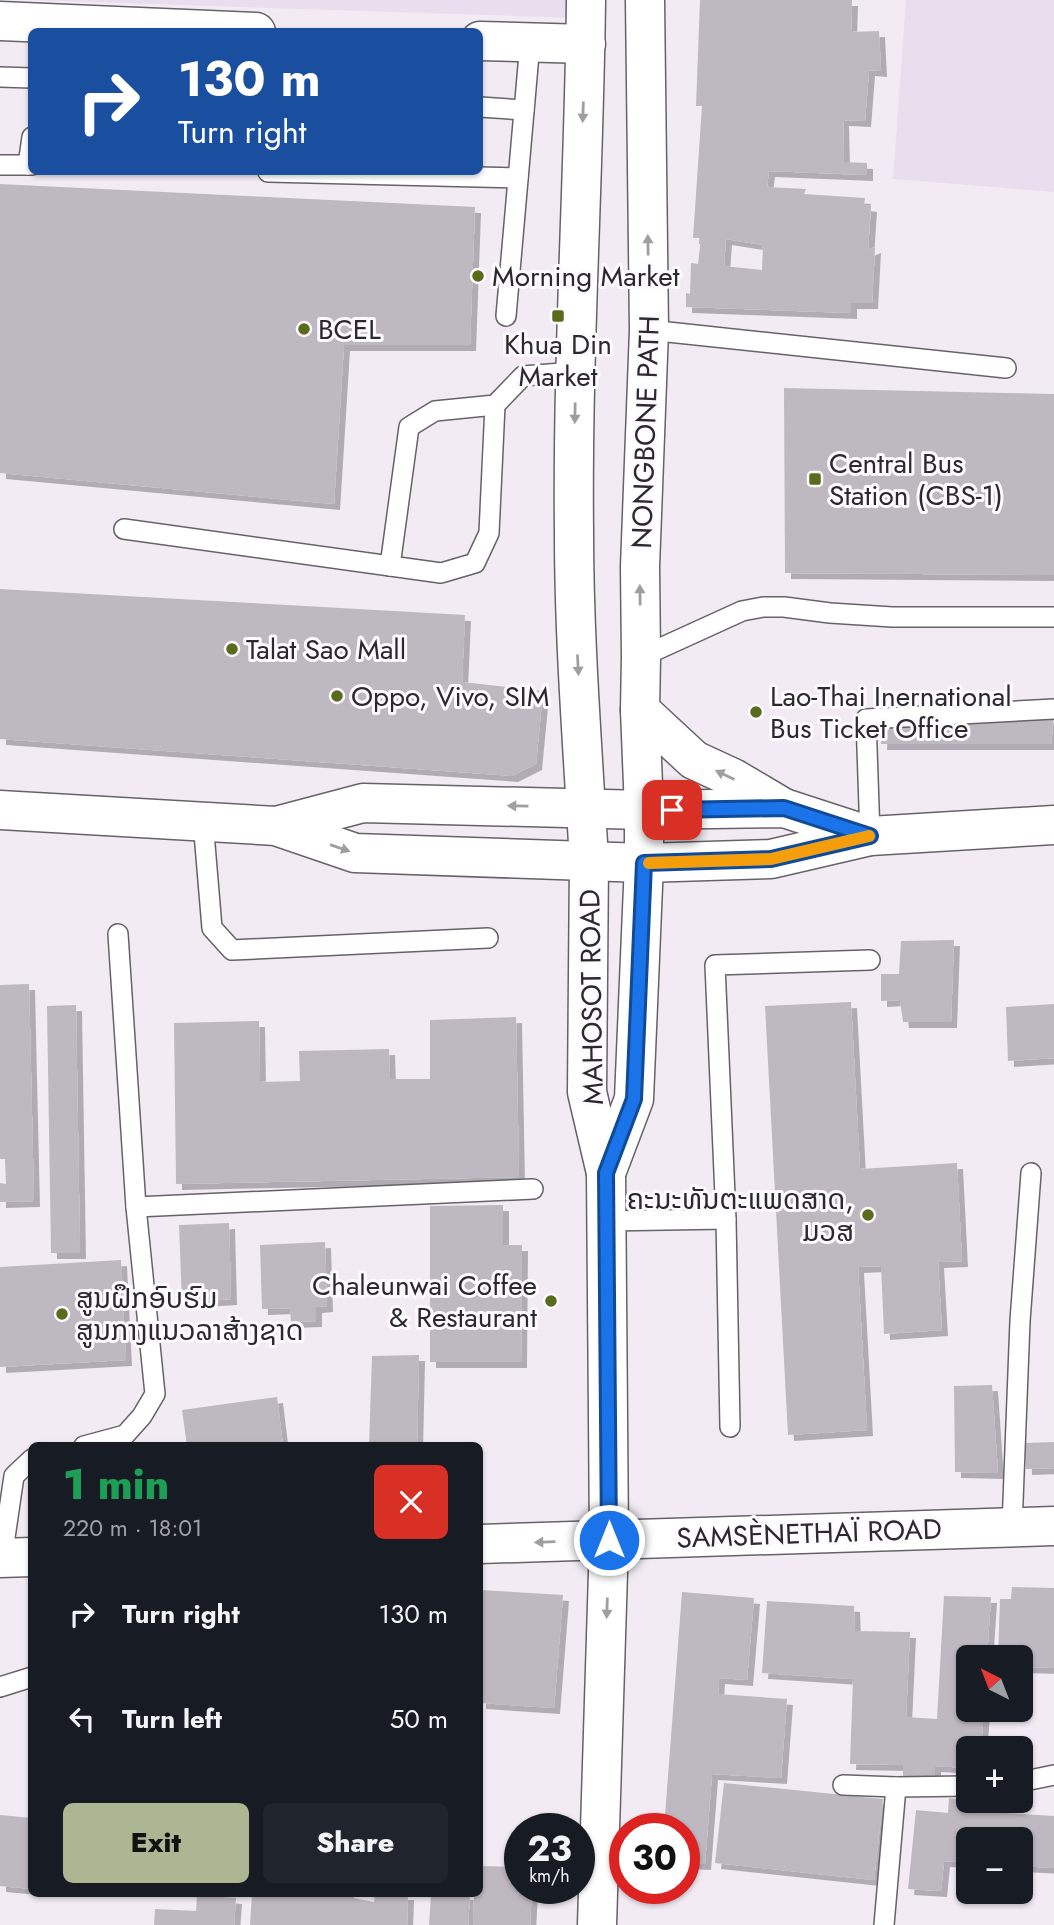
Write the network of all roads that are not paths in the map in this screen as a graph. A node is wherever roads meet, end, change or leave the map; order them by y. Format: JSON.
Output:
{"nodes":[{"id":1,"x":586,"y":0,"type":"edge"},
{"id":2,"x":645,"y":0,"type":"edge"},
{"id":3,"x":0,"y":21,"type":"edge"},
{"id":4,"x":163,"y":28,"type":"edge"},
{"id":5,"x":483,"y":41,"type":"edge"},
{"id":6,"x":530,"y":43,"type":"junction"},
{"id":7,"x":586,"y":44,"type":"junction"},
{"id":8,"x":0,"y":77,"type":"edge"},
{"id":9,"x":28,"y":78,"type":"edge"},
{"id":10,"x":483,"y":107,"type":"edge"},
{"id":11,"x":524,"y":110,"type":"junction"},
{"id":12,"x":0,"y":164,"type":"edge"},
{"id":13,"x":28,"y":165,"type":"edge"},
{"id":14,"x":393,"y":175,"type":"edge"},
{"id":15,"x":518,"y":178,"type":"junction"},
{"id":16,"x":506,"y":317,"type":"dead end"},
{"id":17,"x":649,"y":330,"type":"junction"},
{"id":18,"x":1006,"y":368,"type":"dead end"},
{"id":19,"x":575,"y":372,"type":"junction"},
{"id":20,"x":495,"y":405,"type":"junction"},
{"id":21,"x":124,"y":529,"type":"dead end"},
{"id":22,"x":390,"y":566,"type":"junction"},
{"id":23,"x":1054,"y":617,"type":"edge"},
{"id":24,"x":641,"y":657,"type":"junction"},
{"id":25,"x":1054,"y":709,"type":"edge"},
{"id":26,"x":640,"y":710,"type":"junction"},
{"id":27,"x":586,"y":808,"type":"junction"},
{"id":28,"x":784,"y":808,"type":"junction"},
{"id":29,"x":0,"y":810,"type":"edge"},
{"id":30,"x":644,"y":810,"type":"junction"},
{"id":31,"x":203,"y":821,"type":"junction"},
{"id":32,"x":1054,"y":825,"type":"edge"},
{"id":33,"x":276,"y":826,"type":"junction"},
{"id":34,"x":870,"y":836,"type":"junction"},
{"id":35,"x":589,"y":860,"type":"junction"},
{"id":36,"x":644,"y":863,"type":"junction"},
{"id":37,"x":118,"y":934,"type":"dead end"},
{"id":38,"x":488,"y":938,"type":"dead end"},
{"id":39,"x":870,"y":960,"type":"dead end"},
{"id":40,"x":606,"y":1173,"type":"junction"},
{"id":41,"x":1031,"y":1173,"type":"dead end"},
{"id":42,"x":533,"y":1189,"type":"dead end"},
{"id":43,"x":136,"y":1207,"type":"junction"},
{"id":44,"x":726,"y":1219,"type":"junction"},
{"id":45,"x":606,"y":1222,"type":"junction"},
{"id":46,"x":730,"y":1427,"type":"dead end"},
{"id":47,"x":99,"y":1442,"type":"edge"},
{"id":48,"x":28,"y":1463,"type":"edge"},
{"id":49,"x":1054,"y":1526,"type":"edge"},
{"id":50,"x":1012,"y":1527,"type":"junction"},
{"id":51,"x":609,"y":1540,"type":"junction"},
{"id":52,"x":483,"y":1544,"type":"edge"},
{"id":53,"x":11,"y":1557,"type":"edge"},
{"id":54,"x":28,"y":1678,"type":"edge"},
{"id":55,"x":0,"y":1687,"type":"edge"},
{"id":56,"x":1054,"y":1775,"type":"edge"},
{"id":57,"x":1033,"y":1779,"type":"edge"},
{"id":58,"x":843,"y":1785,"type":"dead end"},
{"id":59,"x":956,"y":1786,"type":"edge"},
{"id":60,"x":896,"y":1787,"type":"junction"},
{"id":61,"x":597,"y":1925,"type":"edge"},
{"id":62,"x":884,"y":1925,"type":"edge"}],
"edges":[{"from":1,"to":7,"type":"street"},
{"from":17,"to":2,"type":"street","name":"NONGBONE PATH","one_way":true},
{"from":3,"to":4,"type":"street"},
{"from":5,"to":6,"type":"street"},
{"from":6,"to":7,"type":"street"},
{"from":6,"to":11,"type":"lane"},
{"from":7,"to":19,"type":"street","one_way":true},
{"from":8,"to":9,"type":"lane"},
{"from":10,"to":11,"type":"lane"},
{"from":11,"to":15,"type":"lane"},
{"from":12,"to":13,"type":"lane"},
{"from":14,"to":15,"type":"lane"},
{"from":15,"to":16,"type":"lane"},
{"from":17,"to":18,"type":"lane"},
{"from":24,"to":17,"type":"street","name":"NONGBONE PATH","one_way":true},
{"from":19,"to":20,"type":"lane"},
{"from":19,"to":27,"type":"street","one_way":true},
{"from":20,"to":22,"type":"lane"},
{"from":20,"to":22,"type":"lane"},
{"from":21,"to":22,"type":"lane"},
{"from":23,"to":24,"type":"lane"},
{"from":24,"to":26,"type":"street","name":"NONGBONE PATH"},
{"from":25,"to":34,"type":"lane"},
{"from":28,"to":26,"type":"street","one_way":true},
{"from":26,"to":30,"type":"street","name":"NONGBONE PATH"},
{"from":27,"to":30,"type":"street"},
{"from":27,"to":33,"type":"street","one_way":true},
{"from":27,"to":35,"type":"street"},
{"from":28,"to":30,"type":"street"},
{"from":28,"to":34,"type":"street"},
{"from":29,"to":31,"type":"street"},
{"from":30,"to":36,"type":"street","name":"NONGBONE PATH"},
{"from":31,"to":33,"type":"street"},
{"from":31,"to":38,"type":"lane"},
{"from":32,"to":34,"type":"street"},
{"from":33,"to":35,"type":"street","one_way":true},
{"from":34,"to":36,"type":"street"},
{"from":35,"to":36,"type":"street"},
{"from":35,"to":40,"type":"street","name":"MAHOSOT ROAD"},
{"from":36,"to":40,"type":"street","name":"MAHOSOT ROAD"},
{"from":37,"to":43,"type":"lane"},
{"from":39,"to":44,"type":"lane"},
{"from":40,"to":45,"type":"street","name":"MAHOSOT ROAD"},
{"from":41,"to":50,"type":"lane"},
{"from":42,"to":43,"type":"lane"},
{"from":43,"to":47,"type":"lane"},
{"from":44,"to":45,"type":"lane"},
{"from":44,"to":46,"type":"lane"},
{"from":45,"to":51,"type":"street","name":"MAHOSOT ROAD"},
{"from":48,"to":53,"type":"lane"},
{"from":49,"to":50,"type":"street","name":"SAMSÈNETHAÏ ROAD"},
{"from":50,"to":51,"type":"street","name":"SAMSÈNETHAÏ ROAD"},
{"from":51,"to":52,"type":"street","name":"SAMSÈNETHAÏ ROAD","one_way":true},
{"from":51,"to":61,"type":"street","name":"MAHOSOT ROAD","one_way":true},
{"from":54,"to":55,"type":"lane"},
{"from":56,"to":57,"type":"lane"},
{"from":58,"to":60,"type":"lane"},
{"from":59,"to":60,"type":"lane"},
{"from":60,"to":62,"type":"lane"}]}
